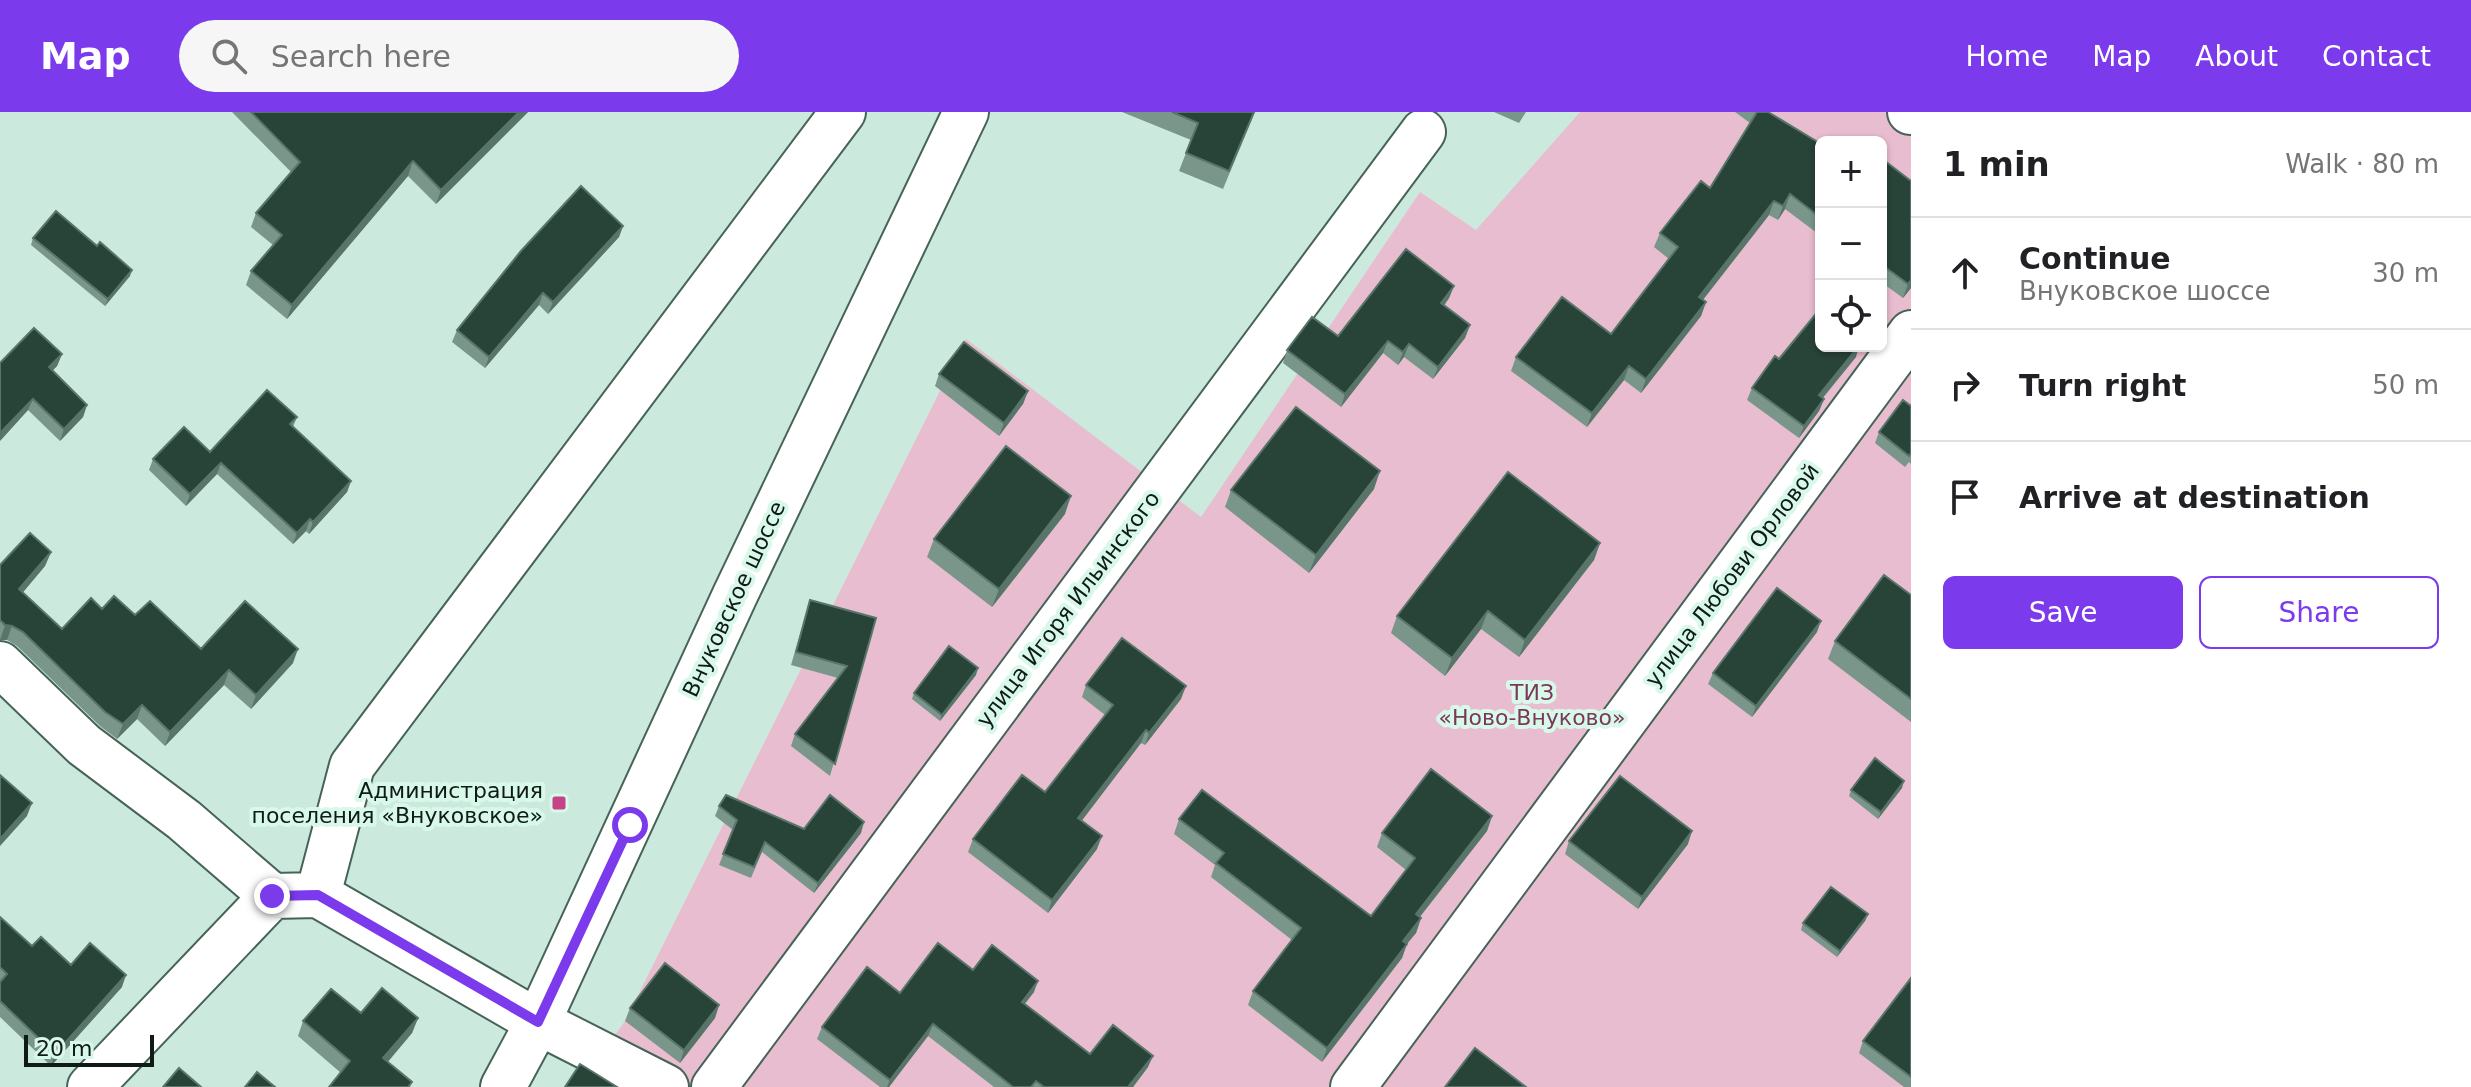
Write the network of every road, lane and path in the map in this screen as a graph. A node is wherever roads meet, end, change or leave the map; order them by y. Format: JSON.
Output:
{"nodes":[{"id":1,"x":843,"y":112,"type":"edge"},
{"id":2,"x":966,"y":112,"type":"edge"},
{"id":3,"x":1423,"y":132,"type":"dead end"},
{"id":4,"x":1911,"y":333,"type":"edge"},
{"id":5,"x":0,"y":664,"type":"edge"},
{"id":6,"x":318,"y":895,"type":"junction"},
{"id":7,"x":272,"y":896,"type":"junction"},
{"id":8,"x":538,"y":1022,"type":"junction"},
{"id":9,"x":90,"y":1087,"type":"edge"},
{"id":10,"x":503,"y":1087,"type":"edge"},
{"id":11,"x":666,"y":1087,"type":"edge"},
{"id":12,"x":714,"y":1087,"type":"edge"},
{"id":13,"x":1353,"y":1087,"type":"edge"}],
"edges":[{"from":1,"to":6,"type":"street"},
{"from":2,"to":8,"type":"street","name":"Внуковское шоссе"},
{"from":3,"to":12,"type":"street","name":"улица Игоря Ильинского"},
{"from":4,"to":13,"type":"street","name":"улица Любови Орловой"},
{"from":5,"to":7,"type":"street"},
{"from":6,"to":7,"type":"street"},
{"from":6,"to":8,"type":"street"},
{"from":7,"to":9,"type":"street"},
{"from":8,"to":10,"type":"street","name":"Внуковское шоссе"},
{"from":8,"to":11,"type":"street"}]}
